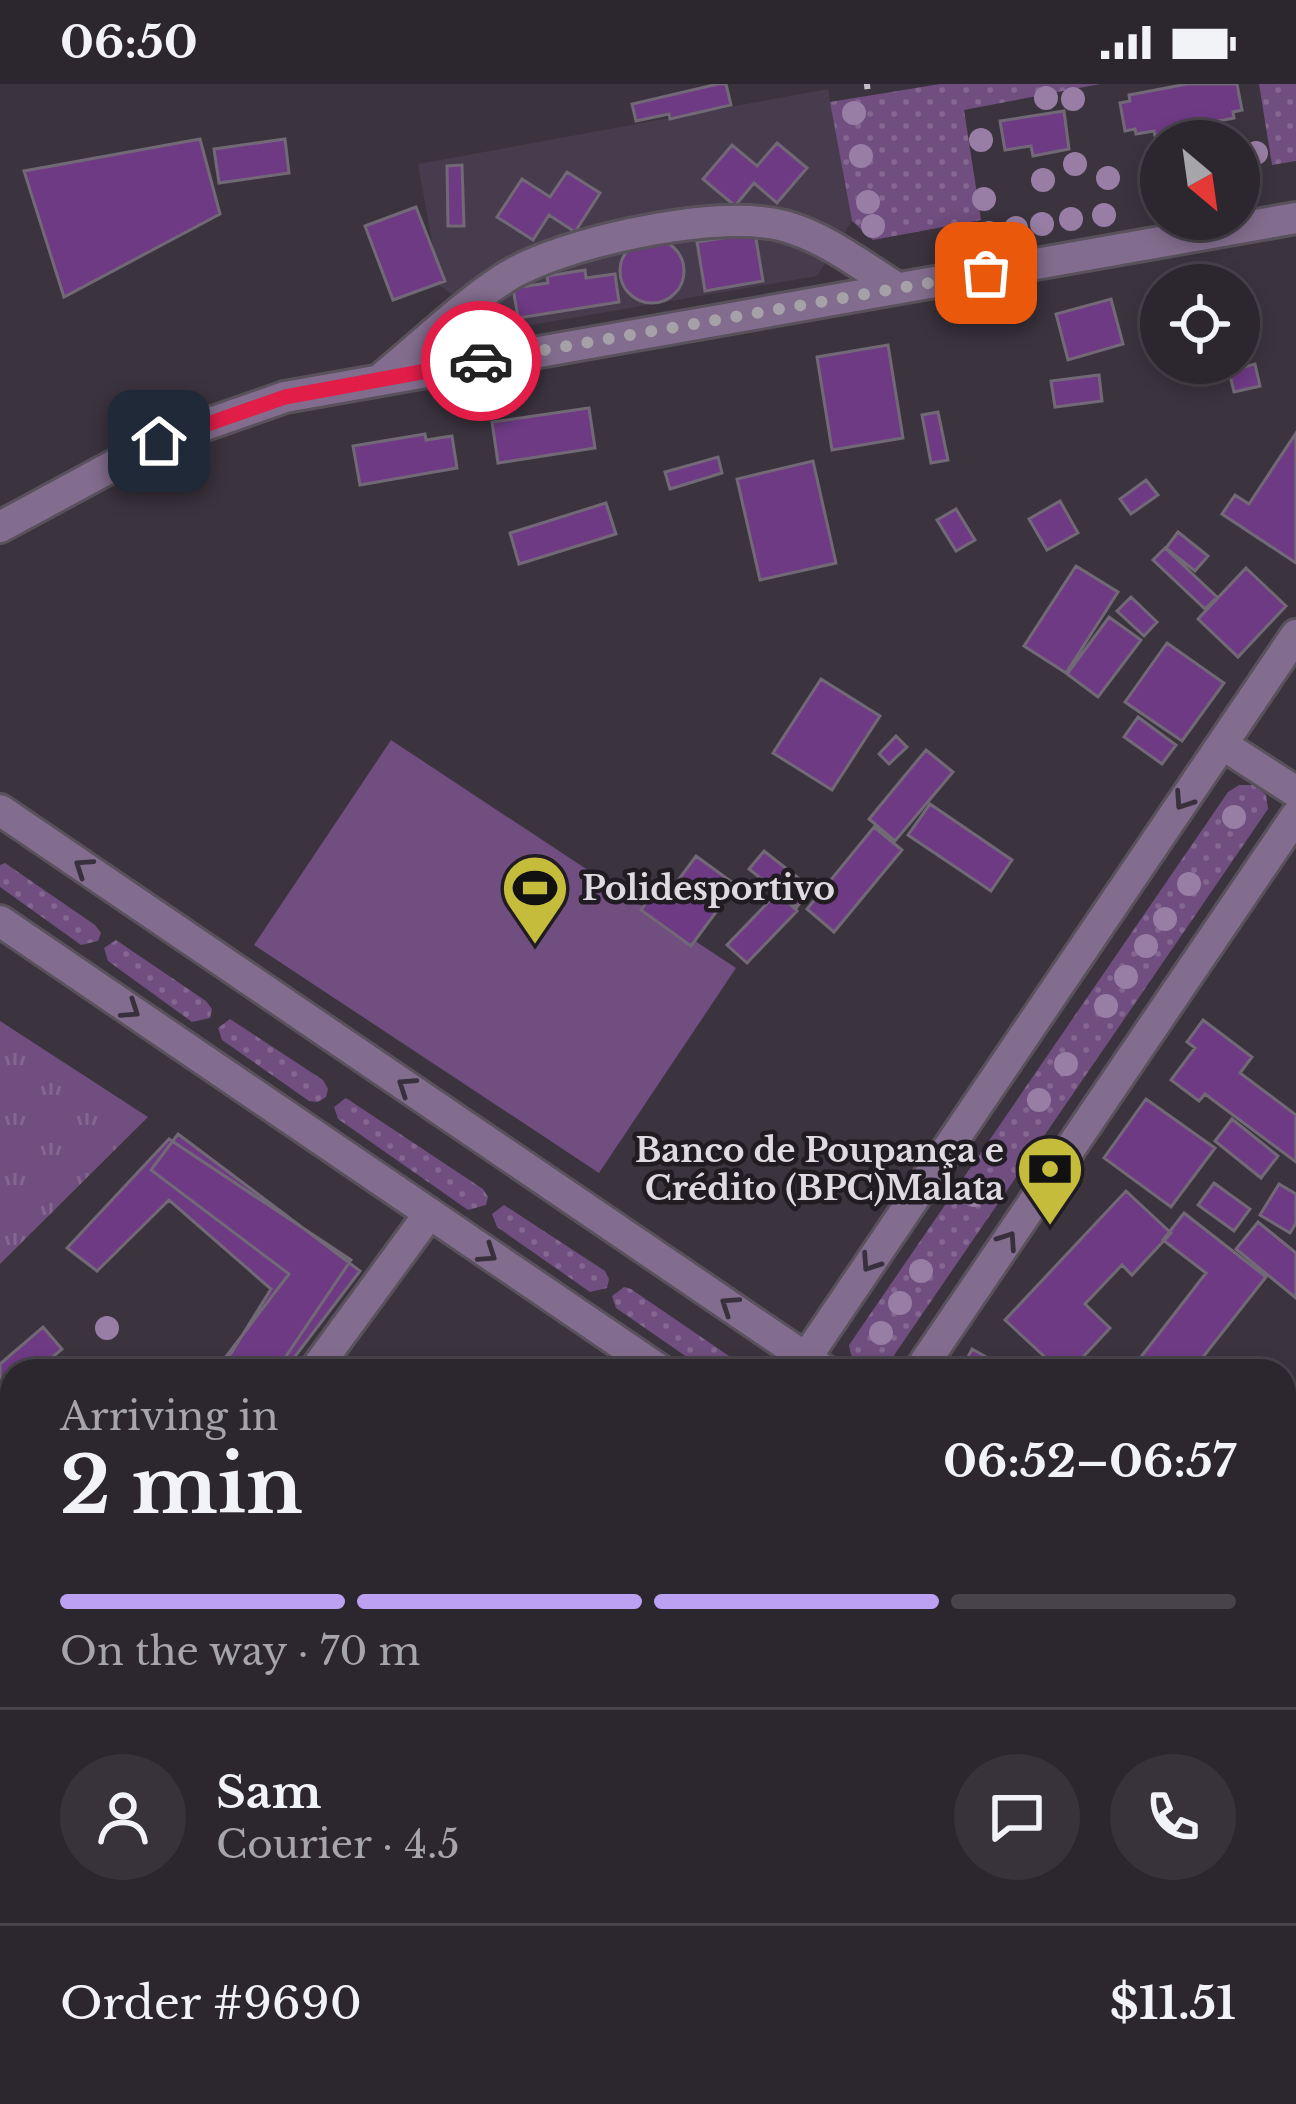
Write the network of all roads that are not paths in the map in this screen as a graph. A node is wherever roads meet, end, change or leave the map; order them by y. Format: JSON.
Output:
{"nodes":[{"id":1,"x":1296,"y":218,"type":"edge"},
{"id":2,"x":897,"y":288,"type":"junction"},
{"id":3,"x":380,"y":380,"type":"junction"},
{"id":4,"x":0,"y":526,"type":"edge"},
{"id":5,"x":1296,"y":635,"type":"edge"},
{"id":6,"x":1222,"y":744,"type":"junction"},
{"id":7,"x":1296,"y":792,"type":"edge"},
{"id":8,"x":0,"y":810,"type":"edge"},
{"id":9,"x":1296,"y":816,"type":"edge"},
{"id":10,"x":0,"y":921,"type":"edge"},
{"id":11,"x":429,"y":1214,"type":"junction"},
{"id":12,"x":323,"y":1359,"type":"edge"},
{"id":13,"x":643,"y":1359,"type":"edge"},
{"id":14,"x":799,"y":1359,"type":"edge"},
{"id":15,"x":814,"y":1359,"type":"edge"},
{"id":16,"x":927,"y":1359,"type":"edge"}],
"edges":[{"from":1,"to":2,"type":"street"},
{"from":2,"to":3,"type":"street"},
{"from":2,"to":3,"type":"street"},
{"from":3,"to":4,"type":"street"},
{"from":5,"to":6,"type":"street"},
{"from":6,"to":7,"type":"street"},
{"from":6,"to":15,"type":"street","one_way":true},
{"from":14,"to":8,"type":"street","one_way":true},
{"from":16,"to":9,"type":"street","one_way":true},
{"from":10,"to":11,"type":"street","one_way":true},
{"from":11,"to":12,"type":"street"},
{"from":11,"to":13,"type":"street","one_way":true}]}
